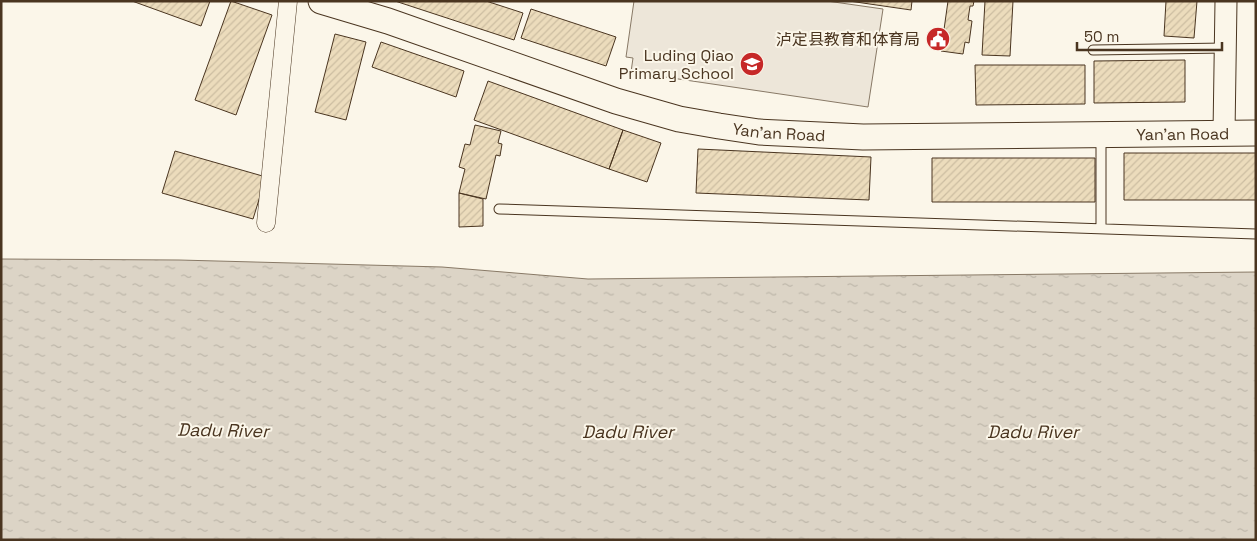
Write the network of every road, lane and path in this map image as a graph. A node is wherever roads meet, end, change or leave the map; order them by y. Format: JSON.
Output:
{"nodes":[{"id":1,"x":288,"y":1,"type":"edge"},
{"id":2,"x":321,"y":1,"type":"edge"},
{"id":3,"x":1226,"y":1,"type":"edge"},
{"id":4,"x":1225,"y":48,"type":"junction"},
{"id":5,"x":1093,"y":50,"type":"dead end"},
{"id":6,"x":1224,"y":133,"type":"junction"},
{"id":7,"x":1256,"y":133,"type":"edge"},
{"id":8,"x":1101,"y":135,"type":"junction"},
{"id":9,"x":499,"y":209,"type":"dead end"},
{"id":10,"x":266,"y":223,"type":"dead end"},
{"id":11,"x":1101,"y":229,"type":"junction"},
{"id":12,"x":1256,"y":234,"type":"edge"}],
"edges":[{"from":1,"to":10,"type":"street"},
{"from":2,"to":8,"type":"main road","name":"Yan'an Road"},
{"from":3,"to":4,"type":"street"},
{"from":4,"to":5,"type":"lane"},
{"from":4,"to":6,"type":"street"},
{"from":6,"to":7,"type":"main road","name":"Yan'an Road"},
{"from":6,"to":8,"type":"main road","name":"Yan'an Road"},
{"from":8,"to":11,"type":"lane"},
{"from":9,"to":11,"type":"lane"},
{"from":11,"to":12,"type":"lane"}]}
